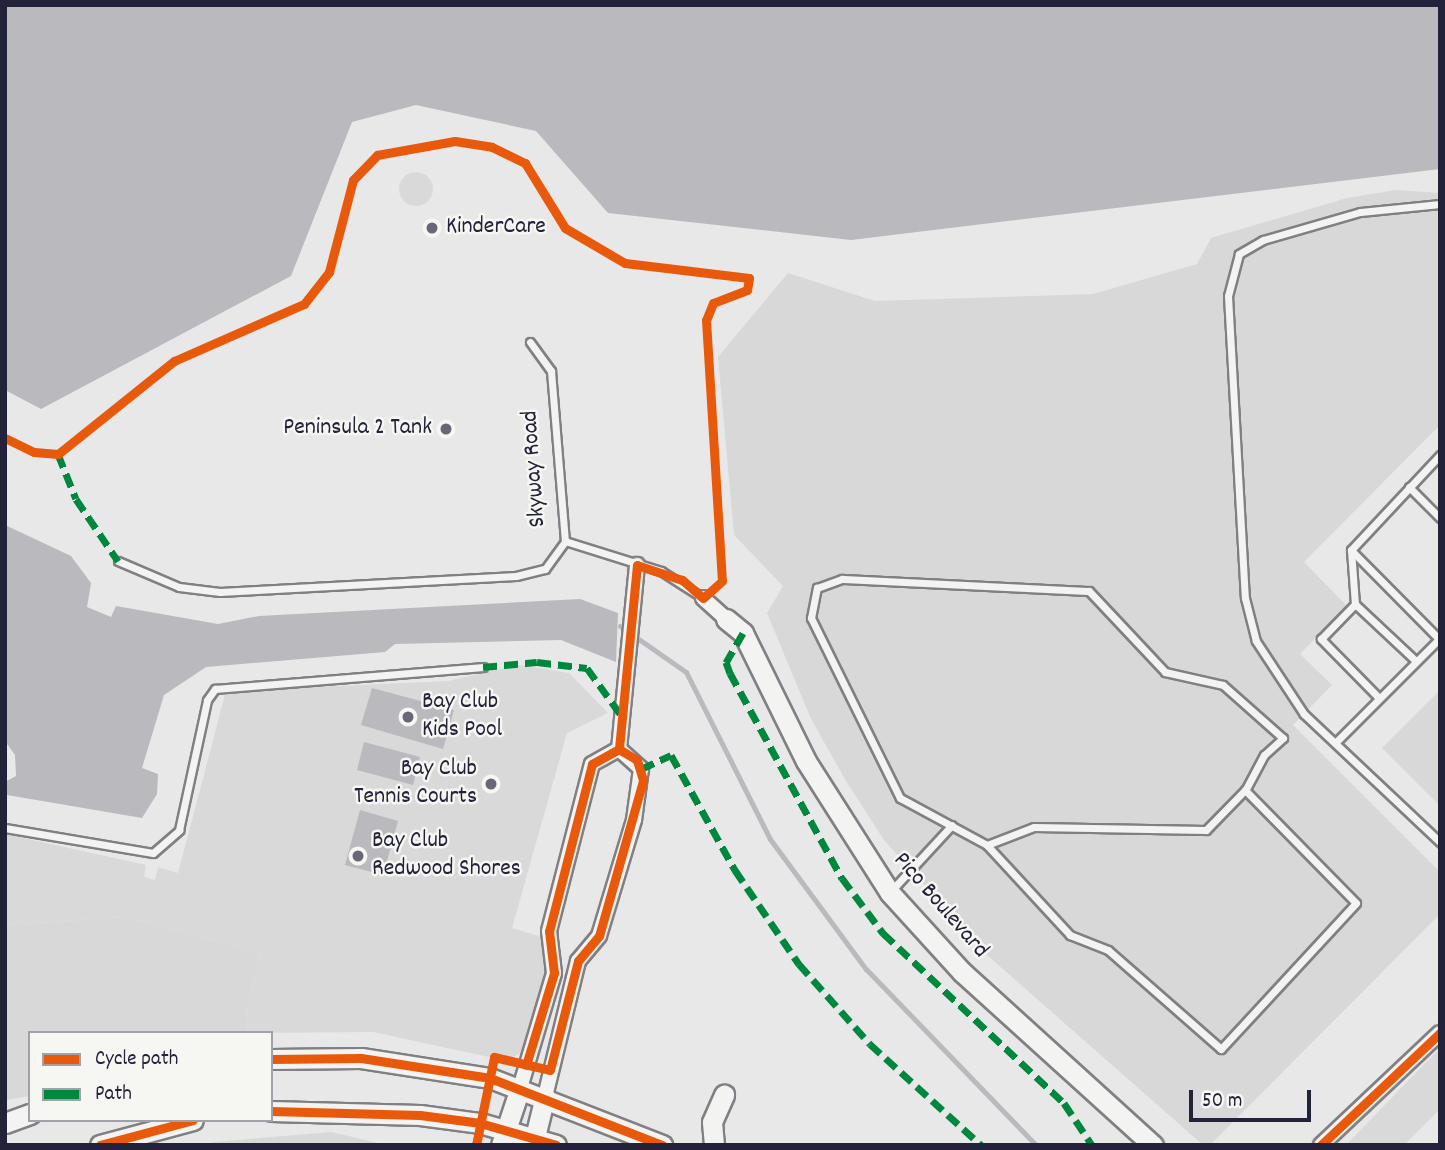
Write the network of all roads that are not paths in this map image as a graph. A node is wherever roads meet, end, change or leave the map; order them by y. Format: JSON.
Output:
{"nodes":[{"id":1,"x":1440,"y":204,"type":"edge"},
{"id":2,"x":530,"y":342,"type":"dead end"},
{"id":3,"x":1440,"y":455,"type":"edge"},
{"id":4,"x":1409,"y":487,"type":"junction"},
{"id":5,"x":1440,"y":518,"type":"edge"},
{"id":6,"x":565,"y":541,"type":"junction"},
{"id":7,"x":1351,"y":550,"type":"junction"},
{"id":8,"x":118,"y":561,"type":"dead end"},
{"id":9,"x":637,"y":565,"type":"junction"},
{"id":10,"x":703,"y":598,"type":"joint"},
{"id":11,"x":1355,"y":604,"type":"junction"},
{"id":12,"x":726,"y":619,"type":"joint"},
{"id":13,"x":1440,"y":638,"type":"edge"},
{"id":14,"x":1416,"y":661,"type":"junction"},
{"id":15,"x":483,"y":667,"type":"dead end"},
{"id":16,"x":1378,"y":698,"type":"junction"},
{"id":17,"x":1337,"y":741,"type":"junction"},
{"id":18,"x":620,"y":748,"type":"junction"},
{"id":19,"x":1245,"y":790,"type":"junction"},
{"id":20,"x":952,"y":825,"type":"junction"},
{"id":21,"x":5,"y":828,"type":"edge"},
{"id":22,"x":1440,"y":842,"type":"edge"},
{"id":23,"x":987,"y":845,"type":"junction"},
{"id":24,"x":890,"y":893,"type":"junction"},
{"id":25,"x":1440,"y":1032,"type":"edge"},
{"id":26,"x":273,"y":1059,"type":"edge"},
{"id":27,"x":520,"y":1088,"type":"junction"},
{"id":28,"x":724,"y":1095,"type":"dead end"},
{"id":29,"x":545,"y":1096,"type":"junction"},
{"id":30,"x":273,"y":1111,"type":"edge"},
{"id":31,"x":28,"y":1115,"type":"edge"},
{"id":32,"x":186,"y":1122,"type":"edge"},
{"id":33,"x":5,"y":1123,"type":"edge"},
{"id":34,"x":503,"y":1137,"type":"edge"},
{"id":35,"x":534,"y":1141,"type":"edge"},
{"id":36,"x":100,"y":1145,"type":"edge"},
{"id":37,"x":556,"y":1145,"type":"edge"},
{"id":38,"x":662,"y":1145,"type":"edge"},
{"id":39,"x":715,"y":1145,"type":"edge"},
{"id":40,"x":1153,"y":1145,"type":"edge"},
{"id":41,"x":1321,"y":1145,"type":"edge"}],
"edges":[{"from":1,"to":17,"type":"lane"},
{"from":2,"to":6,"type":"lane","name":"Skyway Road"},
{"from":3,"to":4,"type":"lane"},
{"from":4,"to":5,"type":"lane"},
{"from":4,"to":7,"type":"lane"},
{"from":6,"to":8,"type":"lane"},
{"from":6,"to":9,"type":"lane","name":"Skyway Road"},
{"from":7,"to":11,"type":"lane"},
{"from":7,"to":13,"type":"lane"},
{"from":9,"to":10,"type":"lane","name":"Skyway Road"},
{"from":9,"to":18,"type":"street"},
{"from":10,"to":12,"type":"street","name":"Skyway Road"},
{"from":11,"to":14,"type":"lane"},
{"from":11,"to":16,"type":"lane"},
{"from":12,"to":24,"type":"main road","name":"Pico Boulevard"},
{"from":13,"to":14,"type":"lane"},
{"from":14,"to":16,"type":"lane"},
{"from":15,"to":21,"type":"lane"},
{"from":16,"to":17,"type":"lane"},
{"from":17,"to":22,"type":"lane"},
{"from":18,"to":27,"type":"street"},
{"from":18,"to":29,"type":"street"},
{"from":19,"to":20,"type":"lane"},
{"from":19,"to":23,"type":"lane"},
{"from":19,"to":23,"type":"lane"},
{"from":20,"to":23,"type":"lane"},
{"from":20,"to":24,"type":"lane"},
{"from":24,"to":40,"type":"main road","name":"Pico Boulevard"},
{"from":25,"to":41,"type":"street"},
{"from":26,"to":27,"type":"main road"},
{"from":27,"to":29,"type":"main road"},
{"from":27,"to":34,"type":"main road"},
{"from":28,"to":39,"type":"main road"},
{"from":29,"to":35,"type":"main road"},
{"from":29,"to":38,"type":"main road"},
{"from":30,"to":34,"type":"main road"},
{"from":31,"to":33,"type":"main road"},
{"from":32,"to":36,"type":"main road"},
{"from":34,"to":35,"type":"main road"},
{"from":35,"to":37,"type":"main road"}]}
